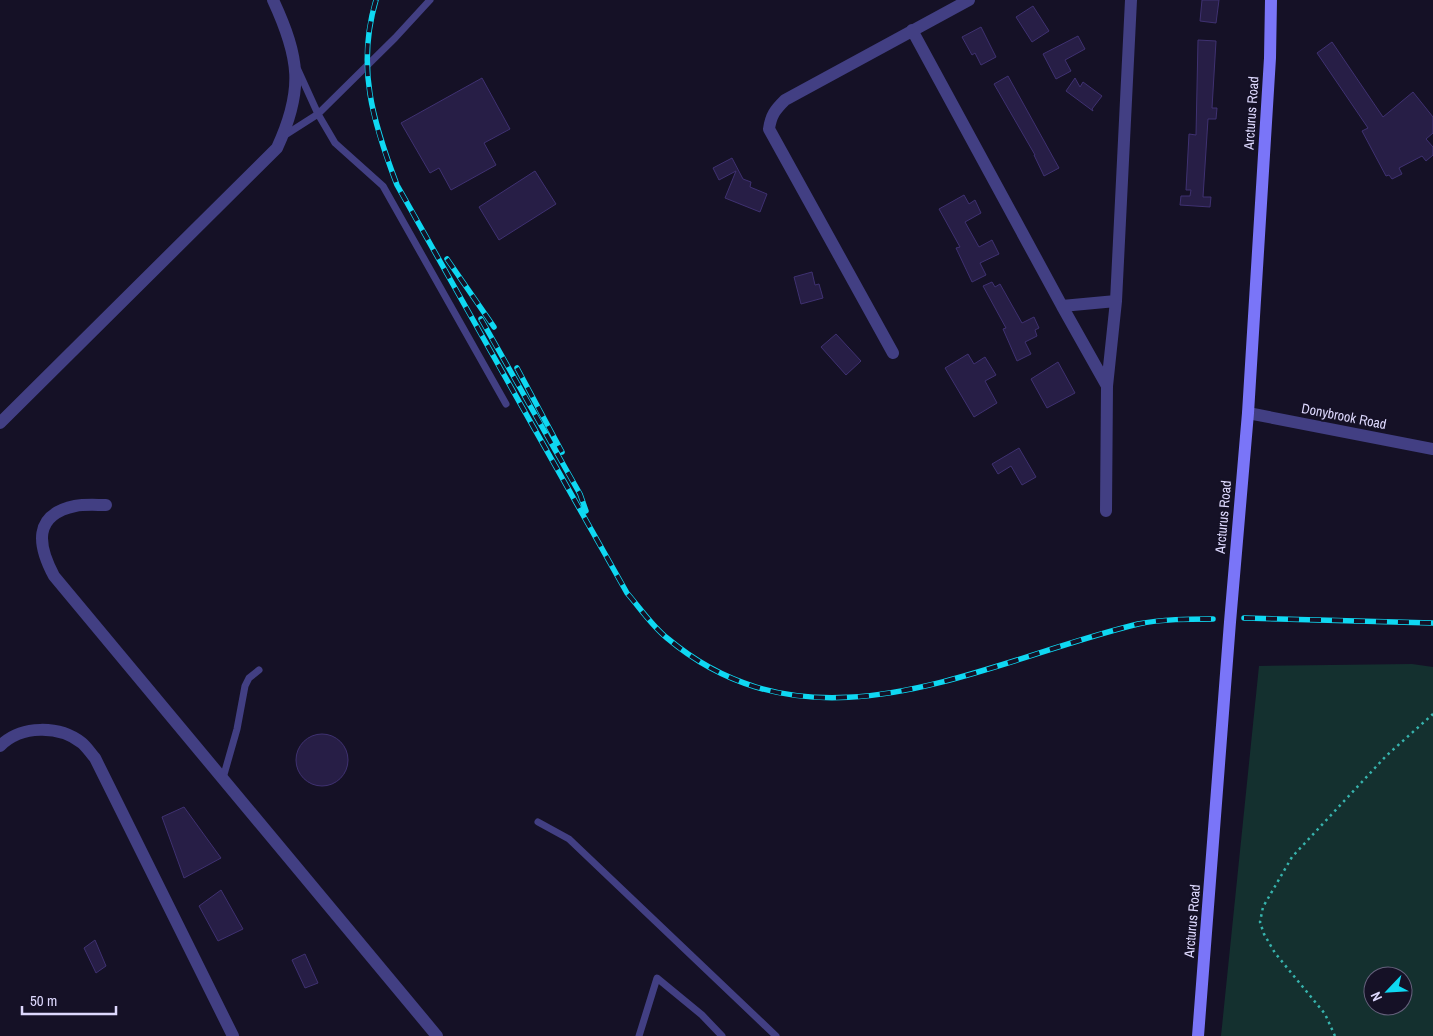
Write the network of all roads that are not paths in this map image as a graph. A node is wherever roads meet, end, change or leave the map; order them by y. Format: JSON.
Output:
{"nodes":[{"id":1,"x":273,"y":0,"type":"edge"},
{"id":2,"x":430,"y":0,"type":"edge"},
{"id":3,"x":969,"y":0,"type":"edge"},
{"id":4,"x":1131,"y":0,"type":"edge"},
{"id":5,"x":1271,"y":0,"type":"edge"},
{"id":6,"x":912,"y":30,"type":"junction"},
{"id":7,"x":296,"y":66,"type":"junction"},
{"id":8,"x":318,"y":114,"type":"junction"},
{"id":9,"x":282,"y":138,"type":"junction"},
{"id":10,"x":1116,"y":301,"type":"junction"},
{"id":11,"x":1062,"y":306,"type":"junction"},
{"id":12,"x":894,"y":353,"type":"dead end"},
{"id":13,"x":1107,"y":386,"type":"junction"},
{"id":14,"x":506,"y":404,"type":"dead end"},
{"id":15,"x":1248,"y":412,"type":"junction"},
{"id":16,"x":0,"y":423,"type":"edge"},
{"id":17,"x":1433,"y":449,"type":"edge"},
{"id":18,"x":106,"y":505,"type":"dead end"},
{"id":19,"x":1106,"y":511,"type":"dead end"},
{"id":20,"x":259,"y":670,"type":"dead end"},
{"id":21,"x":0,"y":746,"type":"edge"},
{"id":22,"x":223,"y":778,"type":"junction"},
{"id":23,"x":538,"y":822,"type":"dead end"},
{"id":24,"x":233,"y":1036,"type":"edge"},
{"id":25,"x":437,"y":1036,"type":"edge"},
{"id":26,"x":639,"y":1036,"type":"edge"},
{"id":27,"x":722,"y":1036,"type":"edge"},
{"id":28,"x":776,"y":1036,"type":"edge"},
{"id":29,"x":1198,"y":1036,"type":"edge"}],
"edges":[{"from":1,"to":7,"type":"street"},
{"from":2,"to":8,"type":"lane"},
{"from":3,"to":6,"type":"street"},
{"from":4,"to":10,"type":"street"},
{"from":5,"to":15,"type":"main road","name":"Arcturus Road"},
{"from":6,"to":11,"type":"street"},
{"from":6,"to":12,"type":"street"},
{"from":7,"to":8,"type":"lane"},
{"from":7,"to":9,"type":"street"},
{"from":8,"to":9,"type":"lane"},
{"from":8,"to":14,"type":"lane"},
{"from":9,"to":16,"type":"street"},
{"from":10,"to":11,"type":"street"},
{"from":10,"to":13,"type":"street"},
{"from":11,"to":13,"type":"street"},
{"from":13,"to":19,"type":"street"},
{"from":15,"to":17,"type":"street","name":"Donybrook Road"},
{"from":15,"to":29,"type":"main road","name":"Arcturus Road"},
{"from":18,"to":22,"type":"street"},
{"from":20,"to":22,"type":"lane"},
{"from":21,"to":24,"type":"street"},
{"from":22,"to":25,"type":"street"},
{"from":23,"to":28,"type":"lane"},
{"from":26,"to":27,"type":"lane"}]}
